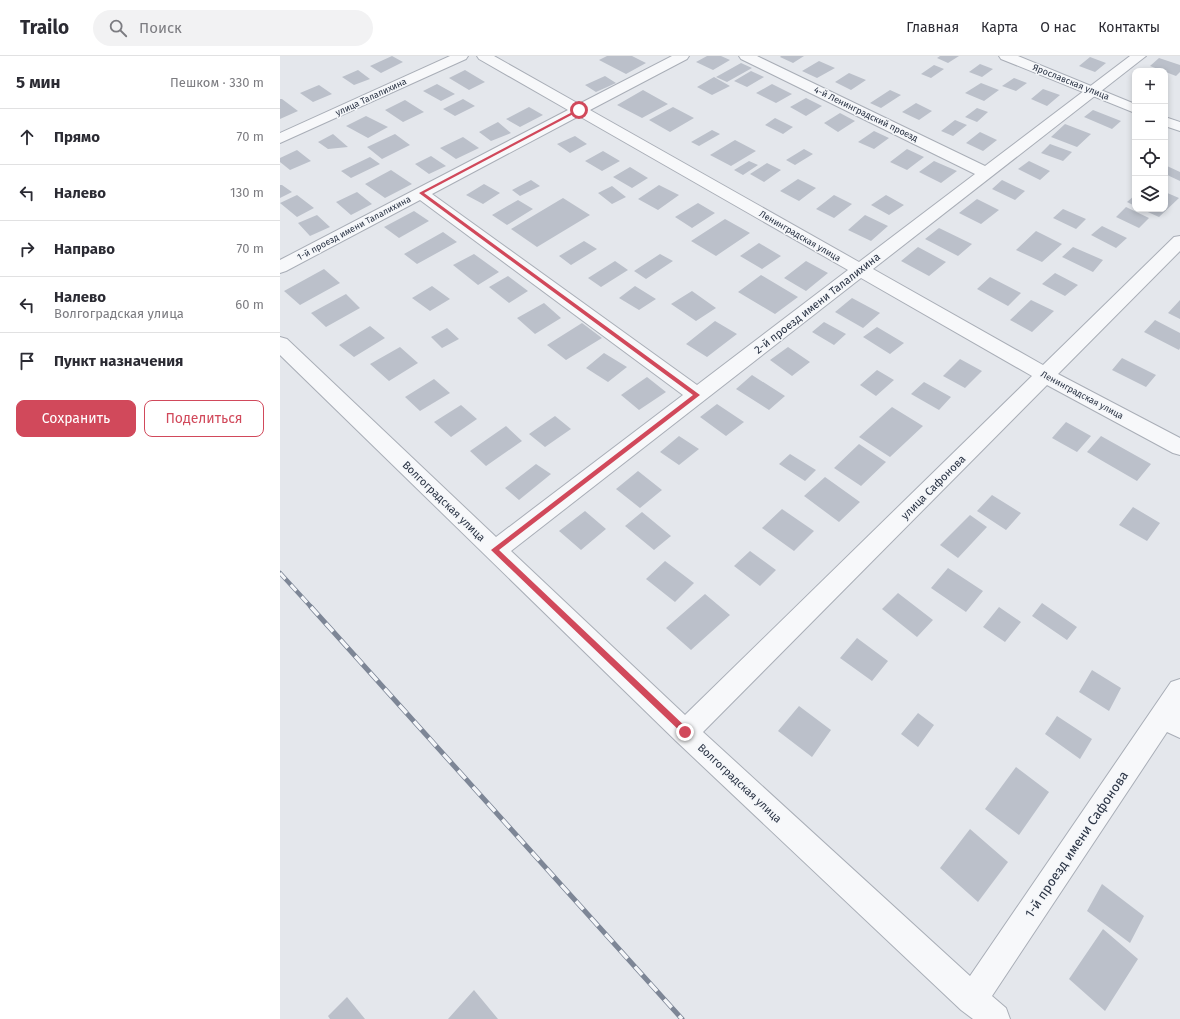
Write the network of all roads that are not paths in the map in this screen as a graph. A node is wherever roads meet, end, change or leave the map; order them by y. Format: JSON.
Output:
{"nodes":[{"id":1,"x":461,"y":56,"type":"edge"},
{"id":2,"x":484,"y":56,"type":"edge"},
{"id":3,"x":682,"y":56,"type":"edge"},
{"id":4,"x":746,"y":56,"type":"edge"},
{"id":5,"x":1006,"y":56,"type":"edge"},
{"id":6,"x":1139,"y":56,"type":"edge"},
{"id":7,"x":1092,"y":91,"type":"junction"},
{"id":8,"x":1132,"y":108,"type":"edge"},
{"id":9,"x":579,"y":110,"type":"junction"},
{"id":10,"x":1168,"y":122,"type":"edge"},
{"id":11,"x":1180,"y":127,"type":"edge"},
{"id":12,"x":280,"y":139,"type":"edge"},
{"id":13,"x":986,"y":173,"type":"junction"},
{"id":14,"x":421,"y":193,"type":"junction"},
{"id":15,"x":1180,"y":242,"type":"edge"},
{"id":16,"x":280,"y":266,"type":"edge"},
{"id":17,"x":860,"y":270,"type":"junction"},
{"id":18,"x":280,"y":344,"type":"edge"},
{"id":19,"x":1045,"y":375,"type":"junction"},
{"id":20,"x":697,"y":395,"type":"junction"},
{"id":21,"x":1180,"y":447,"type":"edge"},
{"id":22,"x":495,"y":550,"type":"junction"},
{"id":23,"x":1180,"y":690,"type":"edge"},
{"id":24,"x":1172,"y":720,"type":"edge"},
{"id":25,"x":685,"y":732,"type":"junction"},
{"id":26,"x":972,"y":998,"type":"junction"},
{"id":27,"x":995,"y":1019,"type":"edge"}],
"edges":[{"from":1,"to":12,"type":"street","name":"улица Талалихина"},
{"from":2,"to":9,"type":"street","name":"Ленинградская улица"},
{"from":3,"to":9,"type":"street","name":"1-й проезд имени Талалихина"},
{"from":4,"to":13,"type":"street","name":"4-й Ленинградский проезд"},
{"from":5,"to":7,"type":"street","name":"Ярославская улица"},
{"from":6,"to":7,"type":"street","name":"2-й проезд имени Талалихина"},
{"from":7,"to":8,"type":"street","name":"Ярославская улица"},
{"from":7,"to":13,"type":"street","name":"2-й проезд имени Талалихина"},
{"from":9,"to":14,"type":"street","name":"1-й проезд имени Талалихина"},
{"from":9,"to":17,"type":"street","name":"Ленинградская улица"},
{"from":10,"to":11,"type":"street"},
{"from":13,"to":17,"type":"street","name":"2-й проезд имени Талалихина"},
{"from":14,"to":16,"type":"street","name":"1-й проезд имени Талалихина"},
{"from":14,"to":20,"type":"street"},
{"from":15,"to":19,"type":"street","name":"улица Сафонова"},
{"from":17,"to":19,"type":"street","name":"Ленинградская улица"},
{"from":17,"to":20,"type":"street","name":"2-й проезд имени Талалихина"},
{"from":18,"to":22,"type":"street","name":"Волгоградская улица"},
{"from":19,"to":21,"type":"street","name":"Ленинградская улица"},
{"from":19,"to":25,"type":"street","name":"улица Сафонова"},
{"from":20,"to":22,"type":"street","name":"2-й проезд имени Талалихина"},
{"from":22,"to":25,"type":"street","name":"Волгоградская улица"},
{"from":23,"to":24,"type":"street","name":"1-й проезд имени Сафонова"},
{"from":24,"to":26,"type":"street","name":"1-й проезд имени Сафонова"},
{"from":25,"to":26,"type":"street","name":"Волгоградская улица"},
{"from":26,"to":27,"type":"street","name":"Волгоградская улица"}]}
